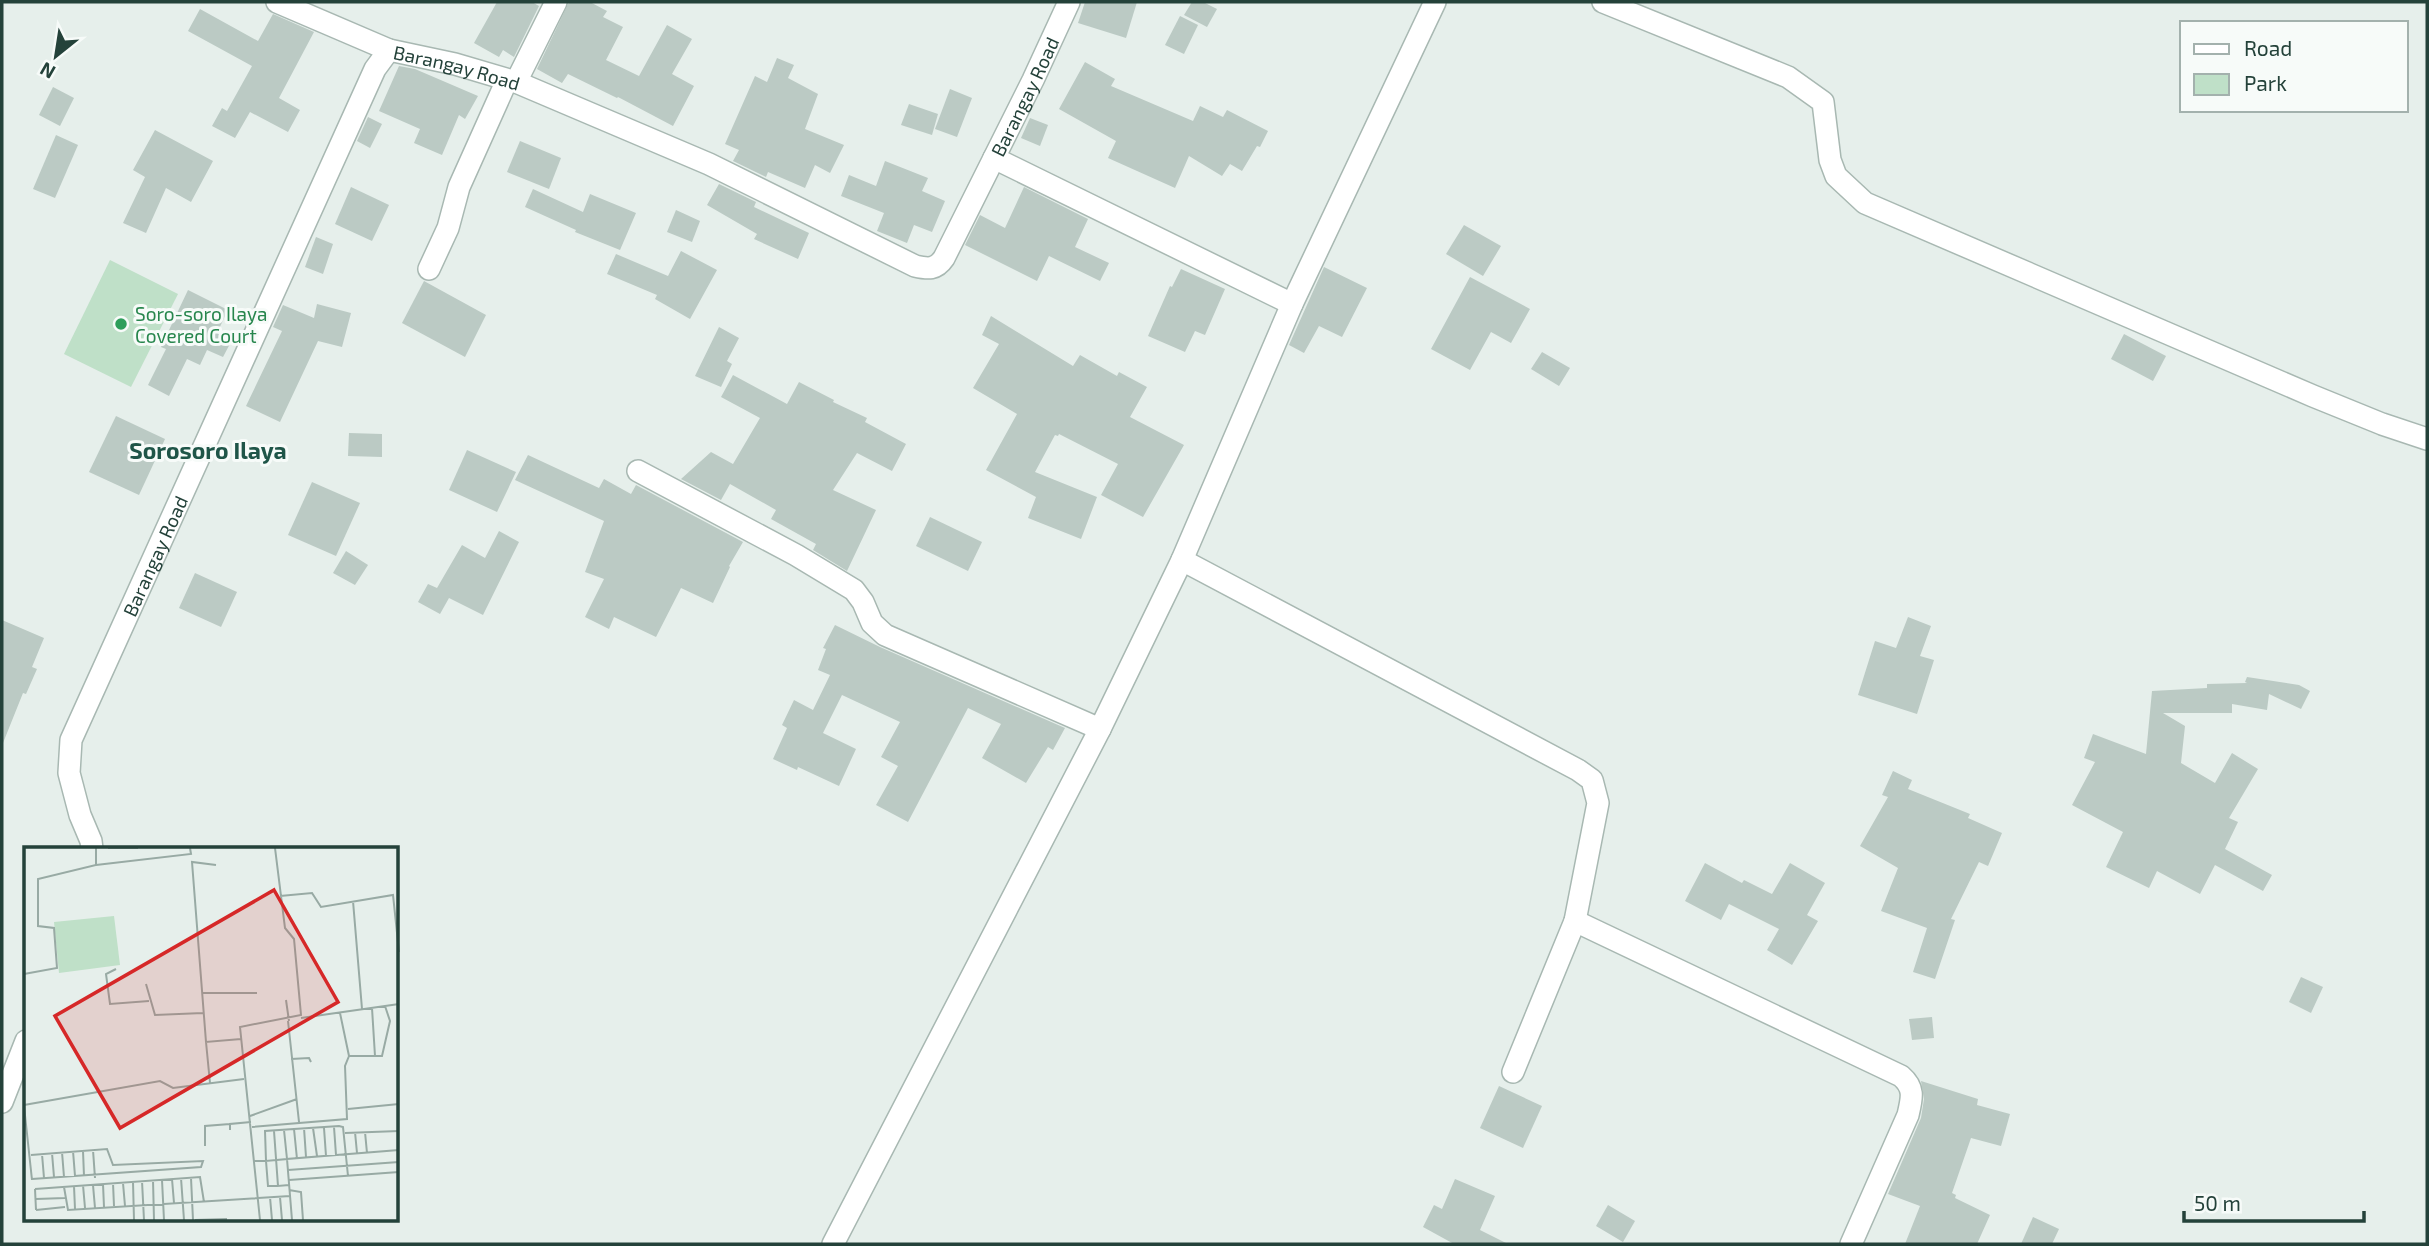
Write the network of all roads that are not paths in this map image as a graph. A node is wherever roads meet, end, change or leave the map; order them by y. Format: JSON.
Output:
{"nodes":[{"id":1,"x":277,"y":2,"type":"edge"},
{"id":2,"x":556,"y":2,"type":"edge"},
{"id":3,"x":1069,"y":2,"type":"edge"},
{"id":4,"x":1435,"y":2,"type":"edge"},
{"id":5,"x":1603,"y":2,"type":"edge"},
{"id":6,"x":389,"y":50,"type":"junction"},
{"id":7,"x":512,"y":81,"type":"junction"},
{"id":8,"x":994,"y":158,"type":"junction"},
{"id":9,"x":429,"y":269,"type":"dead end"},
{"id":10,"x":1292,"y":304,"type":"junction"},
{"id":11,"x":2427,"y":439,"type":"edge"},
{"id":12,"x":638,"y":471,"type":"dead end"},
{"id":13,"x":1182,"y":560,"type":"junction"},
{"id":14,"x":1100,"y":729,"type":"junction"},
{"id":15,"x":92,"y":847,"type":"edge"},
{"id":16,"x":1575,"y":921,"type":"junction"},
{"id":17,"x":24,"y":1046,"type":"edge"},
{"id":18,"x":1513,"y":1072,"type":"dead end"},
{"id":19,"x":2,"y":1102,"type":"edge"},
{"id":20,"x":833,"y":1244,"type":"edge"},
{"id":21,"x":1851,"y":1244,"type":"edge"}],
"edges":[{"from":1,"to":6,"type":"street"},
{"from":2,"to":7,"type":"street"},
{"from":3,"to":8,"type":"street","name":"Barangay Road"},
{"from":4,"to":10,"type":"street"},
{"from":5,"to":11,"type":"street"},
{"from":6,"to":7,"type":"street","name":"Barangay Road"},
{"from":6,"to":15,"type":"street","name":"Barangay Road"},
{"from":7,"to":8,"type":"street","name":"Barangay Road"},
{"from":7,"to":9,"type":"street"},
{"from":8,"to":10,"type":"street"},
{"from":10,"to":13,"type":"street"},
{"from":12,"to":14,"type":"street"},
{"from":13,"to":14,"type":"street"},
{"from":13,"to":16,"type":"street"},
{"from":14,"to":20,"type":"street"},
{"from":16,"to":18,"type":"street"},
{"from":16,"to":21,"type":"street"},
{"from":17,"to":19,"type":"street"}]}
